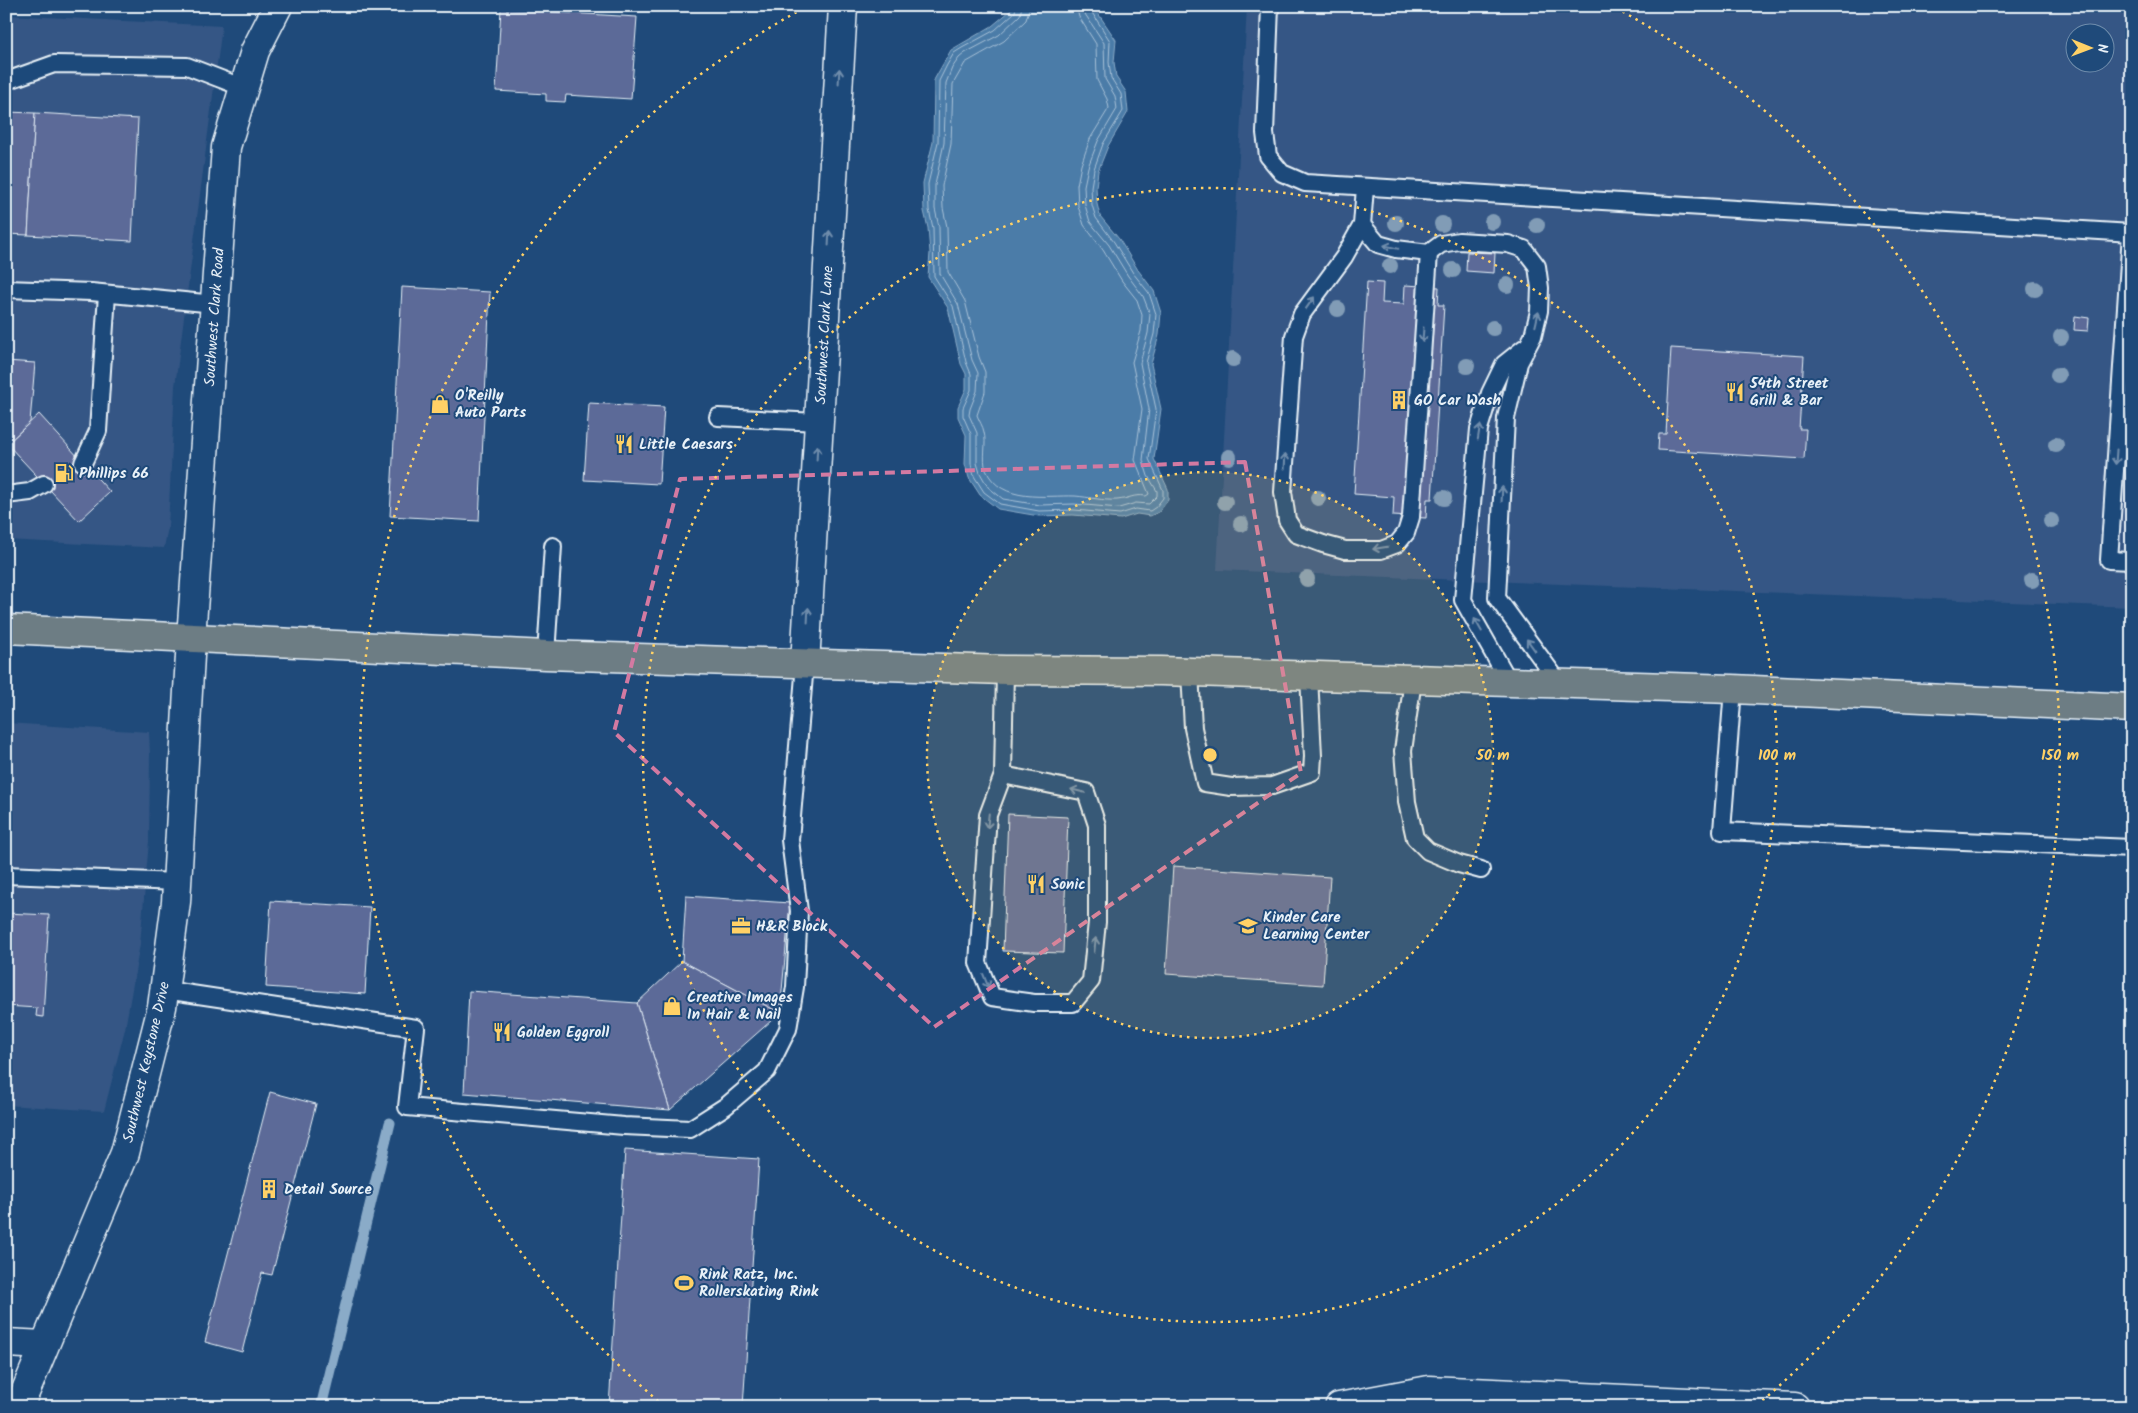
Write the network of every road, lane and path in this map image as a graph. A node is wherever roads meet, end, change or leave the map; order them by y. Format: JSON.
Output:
{"nodes":[{"id":1,"x":278,"y":6,"type":"edge"},
{"id":2,"x":843,"y":6,"type":"edge"},
{"id":3,"x":1270,"y":6,"type":"edge"},
{"id":4,"x":6,"y":78,"type":"edge"},
{"id":5,"x":244,"y":88,"type":"junction"},
{"id":6,"x":1365,"y":188,"type":"junction"},
{"id":7,"x":1362,"y":225,"type":"junction"},
{"id":8,"x":2132,"y":233,"type":"edge"},
{"id":9,"x":1429,"y":253,"type":"junction"},
{"id":10,"x":6,"y":289,"type":"edge"},
{"id":11,"x":107,"y":294,"type":"junction"},
{"id":12,"x":215,"y":304,"type":"junction"},
{"id":13,"x":1528,"y":345,"type":"junction"},
{"id":14,"x":718,"y":418,"type":"dead end"},
{"id":15,"x":818,"y":422,"type":"junction"},
{"id":16,"x":83,"y":463,"type":"dead end"},
{"id":17,"x":44,"y":484,"type":"dead end"},
{"id":18,"x":6,"y":495,"type":"edge"},
{"id":19,"x":553,"y":546,"type":"dead end"},
{"id":20,"x":2132,"y":561,"type":"edge"},
{"id":21,"x":6,"y":629,"type":"edge"},
{"id":22,"x":191,"y":638,"type":"junction"},
{"id":23,"x":546,"y":655,"type":"junction"},
{"id":24,"x":805,"y":664,"type":"junction"},
{"id":25,"x":1005,"y":670,"type":"junction"},
{"id":26,"x":1190,"y":672,"type":"junction"},
{"id":27,"x":1309,"y":676,"type":"junction"},
{"id":28,"x":1413,"y":680,"type":"junction"},
{"id":29,"x":1510,"y":683,"type":"junction"},
{"id":30,"x":1560,"y":684,"type":"junction"},
{"id":31,"x":1732,"y":689,"type":"junction"},
{"id":32,"x":2132,"y":708,"type":"edge"},
{"id":33,"x":1003,"y":774,"type":"junction"},
{"id":34,"x":2132,"y":848,"type":"edge"},
{"id":35,"x":1481,"y":870,"type":"dead end"},
{"id":36,"x":6,"y":875,"type":"edge"},
{"id":37,"x":177,"y":882,"type":"junction"},
{"id":38,"x":165,"y":990,"type":"junction"},
{"id":39,"x":6,"y":1343,"type":"edge"},
{"id":40,"x":44,"y":1345,"type":"junction"},
{"id":41,"x":19,"y":1407,"type":"edge"},
{"id":42,"x":1339,"y":1407,"type":"edge"},
{"id":43,"x":1795,"y":1407,"type":"edge"}],
"edges":[{"from":1,"to":5,"type":"street","name":"Southwest Clark Road"},
{"from":15,"to":2,"type":"street","name":"Southwest Clark Lane","one_way":true},
{"from":3,"to":6,"type":"lane"},
{"from":4,"to":5,"type":"lane"},
{"from":5,"to":12,"type":"street","name":"Southwest Clark Road"},
{"from":6,"to":7,"type":"lane"},
{"from":6,"to":8,"type":"lane"},
{"from":9,"to":7,"type":"lane","one_way":true},
{"from":9,"to":7,"type":"lane","one_way":true},
{"from":8,"to":20,"type":"lane","one_way":true},
{"from":13,"to":9,"type":"lane","one_way":true},
{"from":10,"to":11,"type":"lane"},
{"from":11,"to":12,"type":"lane"},
{"from":11,"to":16,"type":"lane"},
{"from":12,"to":22,"type":"street","name":"Southwest Clark Road"},
{"from":29,"to":13,"type":"lane","one_way":true},
{"from":30,"to":13,"type":"lane","one_way":true},
{"from":14,"to":15,"type":"lane"},
{"from":24,"to":15,"type":"street","name":"Southwest Clark Lane","one_way":true},
{"from":17,"to":18,"type":"lane"},
{"from":19,"to":23,"type":"lane"},
{"from":21,"to":22,"type":"main road"},
{"from":22,"to":23,"type":"main road"},
{"from":22,"to":37,"type":"street","name":"Southwest Keystone Drive"},
{"from":23,"to":24,"type":"main road"},
{"from":24,"to":25,"type":"main road"},
{"from":24,"to":38,"type":"lane"},
{"from":25,"to":26,"type":"main road"},
{"from":25,"to":33,"type":"lane"},
{"from":26,"to":27,"type":"main road"},
{"from":26,"to":27,"type":"lane"},
{"from":27,"to":28,"type":"main road"},
{"from":28,"to":29,"type":"main road"},
{"from":28,"to":35,"type":"lane"},
{"from":29,"to":30,"type":"main road"},
{"from":30,"to":31,"type":"main road"},
{"from":31,"to":32,"type":"main road"},
{"from":31,"to":34,"type":"lane"},
{"from":33,"to":33,"type":"lane","one_way":true},
{"from":36,"to":37,"type":"lane"},
{"from":37,"to":38,"type":"street","name":"Southwest Keystone Drive"},
{"from":38,"to":40,"type":"street","name":"Southwest Keystone Drive"},
{"from":39,"to":40,"type":"street"},
{"from":40,"to":41,"type":"street","name":"Southwest Keystone Drive"},
{"from":42,"to":43,"type":"street"}]}
